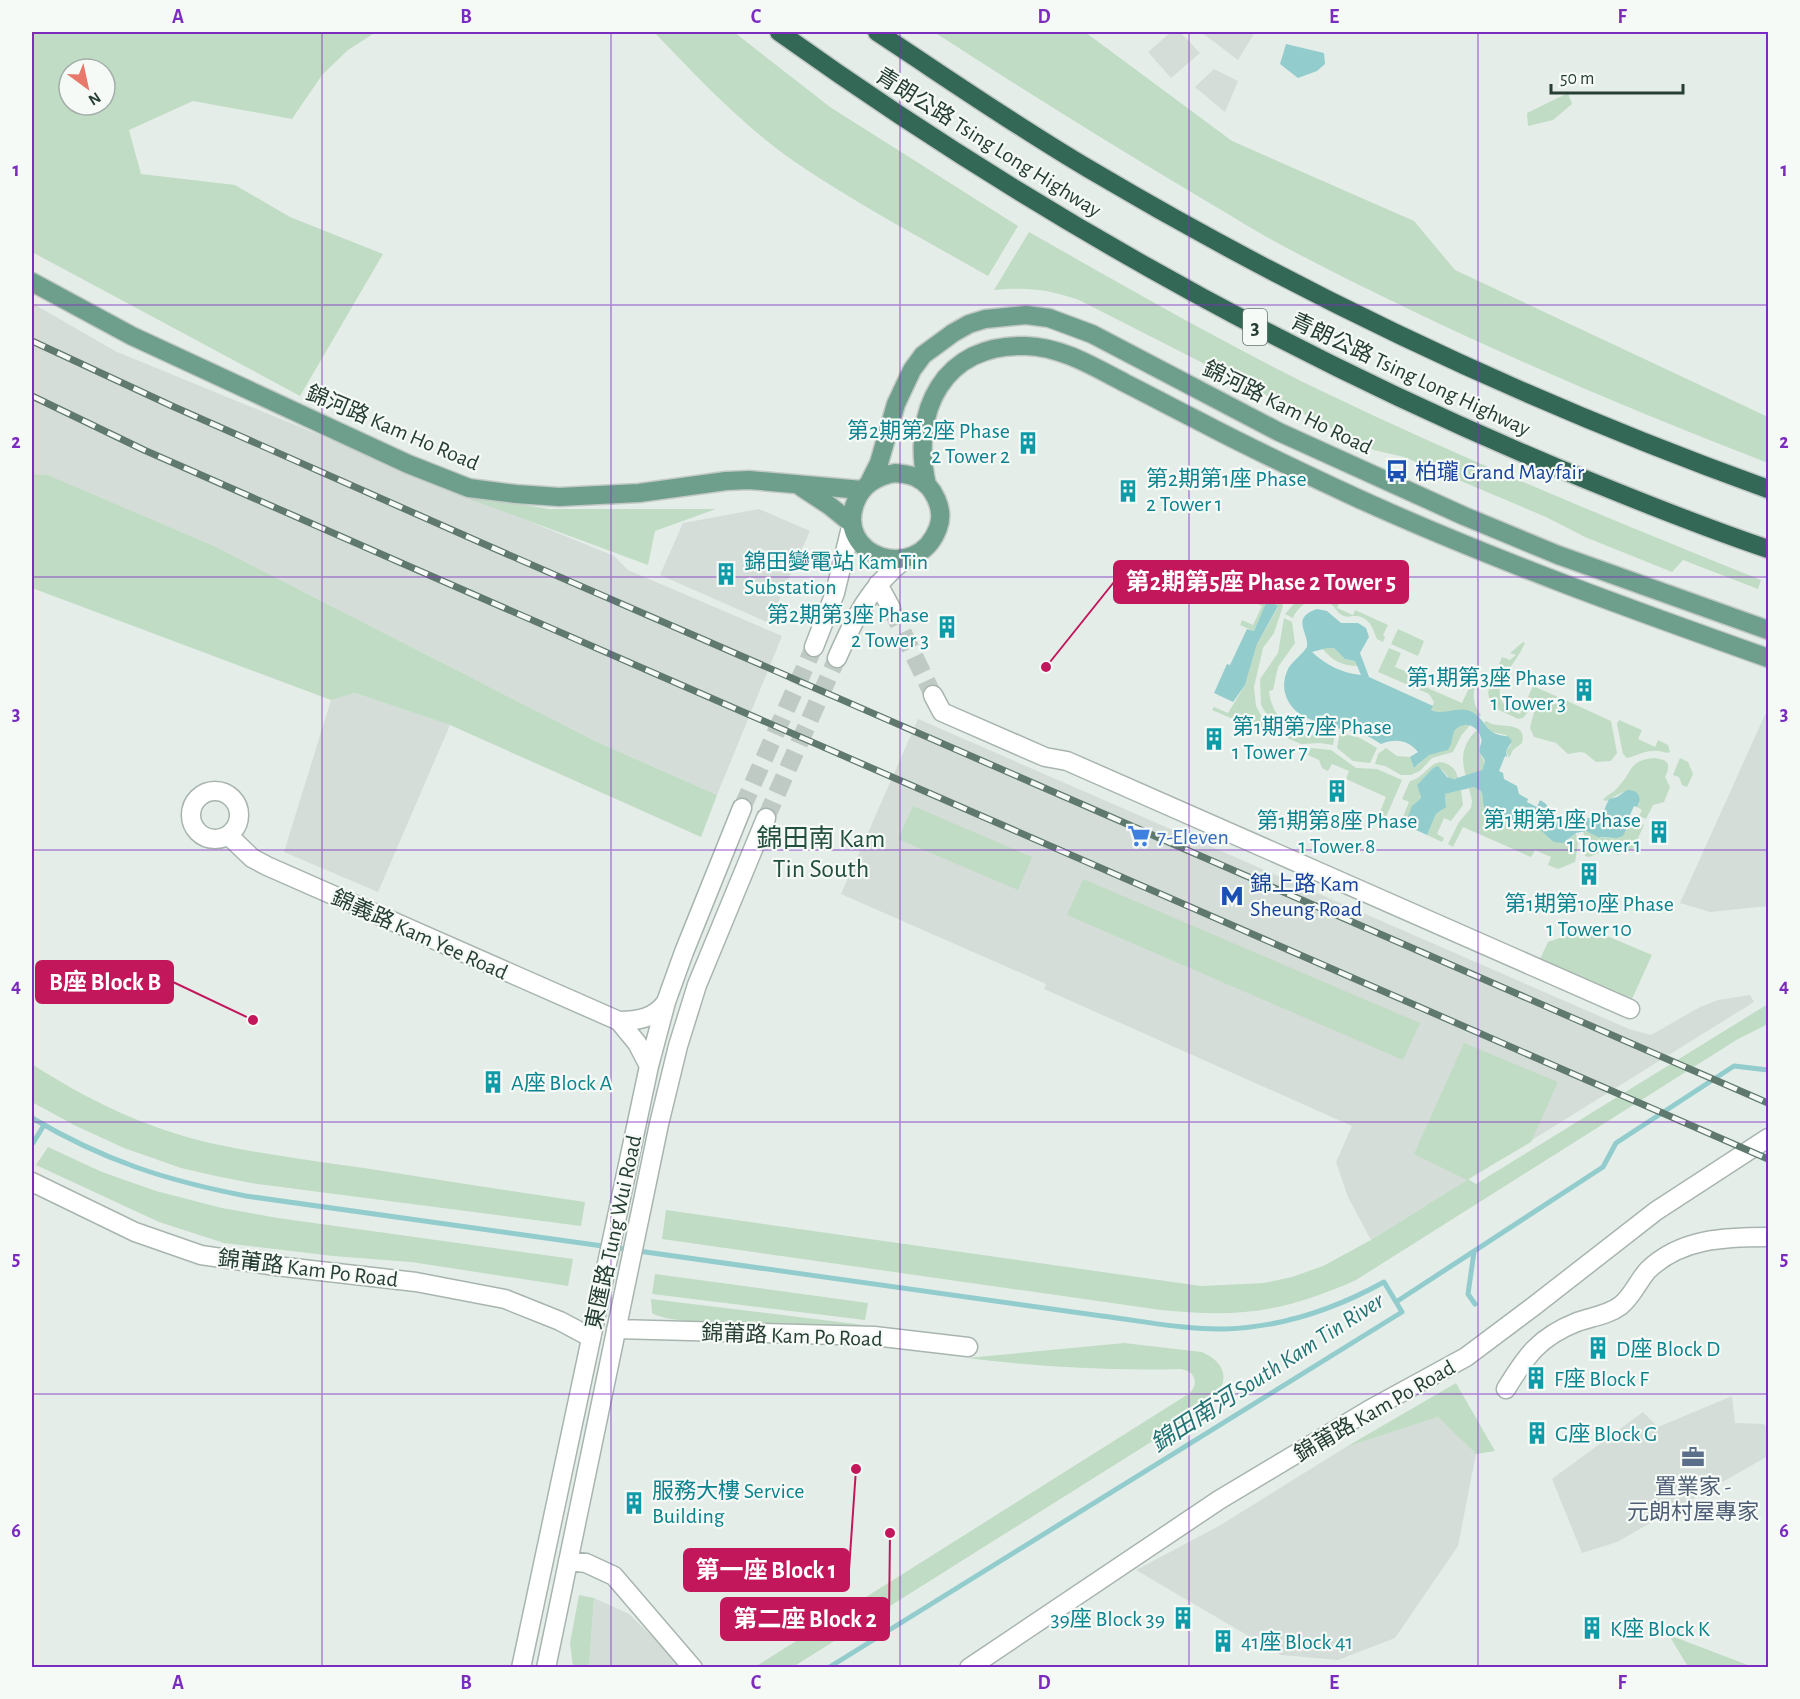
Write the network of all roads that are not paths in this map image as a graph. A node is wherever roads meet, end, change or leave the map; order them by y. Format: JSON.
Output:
{"nodes":[{"id":1,"x":779,"y":32,"type":"edge"},
{"id":2,"x":877,"y":32,"type":"edge"},
{"id":3,"x":32,"y":282,"type":"edge"},
{"id":4,"x":927,"y":485,"type":"junction"},
{"id":5,"x":799,"y":486,"type":"junction"},
{"id":6,"x":865,"y":487,"type":"junction"},
{"id":7,"x":1768,"y":489,"type":"edge"},
{"id":8,"x":851,"y":525,"type":"junction"},
{"id":9,"x":1768,"y":549,"type":"edge"},
{"id":10,"x":905,"y":559,"type":"junction"},
{"id":11,"x":878,"y":584,"type":"junction"},
{"id":12,"x":891,"y":608,"type":"tunnel mouth"},
{"id":13,"x":1768,"y":630,"type":"edge"},
{"id":14,"x":814,"y":647,"type":"tunnel mouth"},
{"id":15,"x":837,"y":658,"type":"tunnel mouth"},
{"id":16,"x":1768,"y":658,"type":"edge"},
{"id":17,"x":933,"y":694,"type":"tunnel mouth"},
{"id":18,"x":742,"y":808,"type":"tunnel mouth"},
{"id":19,"x":766,"y":818,"type":"tunnel mouth"},
{"id":20,"x":228,"y":835,"type":"dead end"},
{"id":21,"x":666,"y":1002,"type":"junction"},
{"id":22,"x":1630,"y":1010,"type":"dead end"},
{"id":23,"x":619,"y":1021,"type":"junction"},
{"id":24,"x":649,"y":1066,"type":"junction"},
{"id":25,"x":1768,"y":1138,"type":"edge"},
{"id":26,"x":32,"y":1182,"type":"edge"},
{"id":27,"x":1768,"y":1236,"type":"edge"},
{"id":28,"x":616,"y":1329,"type":"junction"},
{"id":29,"x":592,"y":1330,"type":"junction"},
{"id":30,"x":968,"y":1347,"type":"dead end"},
{"id":31,"x":1506,"y":1389,"type":"dead end"},
{"id":32,"x":568,"y":1561,"type":"junction"},
{"id":33,"x":521,"y":1668,"type":"edge"},
{"id":34,"x":546,"y":1668,"type":"edge"},
{"id":35,"x":693,"y":1668,"type":"edge"},
{"id":36,"x":969,"y":1668,"type":"edge"}],
"edges":[{"from":1,"to":9,"type":"highway","name":"青朗公路 Tsing Long Highway","number":"3"},
{"from":2,"to":7,"type":"highway","name":"青朗公路 Tsing Long Highway"},
{"from":3,"to":5,"type":"main road","name":"錦河路 Kam Ho Road"},
{"from":4,"to":6,"type":"main road"},
{"from":4,"to":10,"type":"main road"},
{"from":4,"to":16,"type":"main road"},
{"from":5,"to":6,"type":"main road","name":"錦河路 Kam Ho Road"},
{"from":5,"to":8,"type":"main road","name":"錦河路 Kam Ho Road"},
{"from":6,"to":8,"type":"main road"},
{"from":6,"to":13,"type":"main road","name":"錦河路 Kam Ho Road"},
{"from":8,"to":10,"type":"main road"},
{"from":8,"to":14,"type":"street"},
{"from":10,"to":11,"type":"street"},
{"from":11,"to":12,"type":"street"},
{"from":11,"to":15,"type":"street"},
{"from":17,"to":22,"type":"street"},
{"from":18,"to":21,"type":"street","name":"東匯路 Tung Wui Road"},
{"from":19,"to":28,"type":"street","name":"東匯路 Tung Wui Road"},
{"from":20,"to":23,"type":"street","name":"錦義路 Kam Yee Road"},
{"from":21,"to":23,"type":"street"},
{"from":21,"to":24,"type":"street","name":"東匯路 Tung Wui Road"},
{"from":23,"to":24,"type":"street","name":"錦義路 Kam Yee Road"},
{"from":24,"to":29,"type":"street","name":"東匯路 Tung Wui Road"},
{"from":25,"to":36,"type":"street","name":"錦莆路 Kam Po Road"},
{"from":26,"to":29,"type":"street","name":"錦莆路 Kam Po Road"},
{"from":27,"to":31,"type":"street"},
{"from":28,"to":30,"type":"street","name":"錦莆路 Kam Po Road"},
{"from":28,"to":32,"type":"street","name":"東匯路 Tung Wui Road"},
{"from":29,"to":33,"type":"street","name":"東匯路 Tung Wui Road"},
{"from":32,"to":34,"type":"street","name":"東匯路 Tung Wui Road"},
{"from":32,"to":35,"type":"street"}]}
